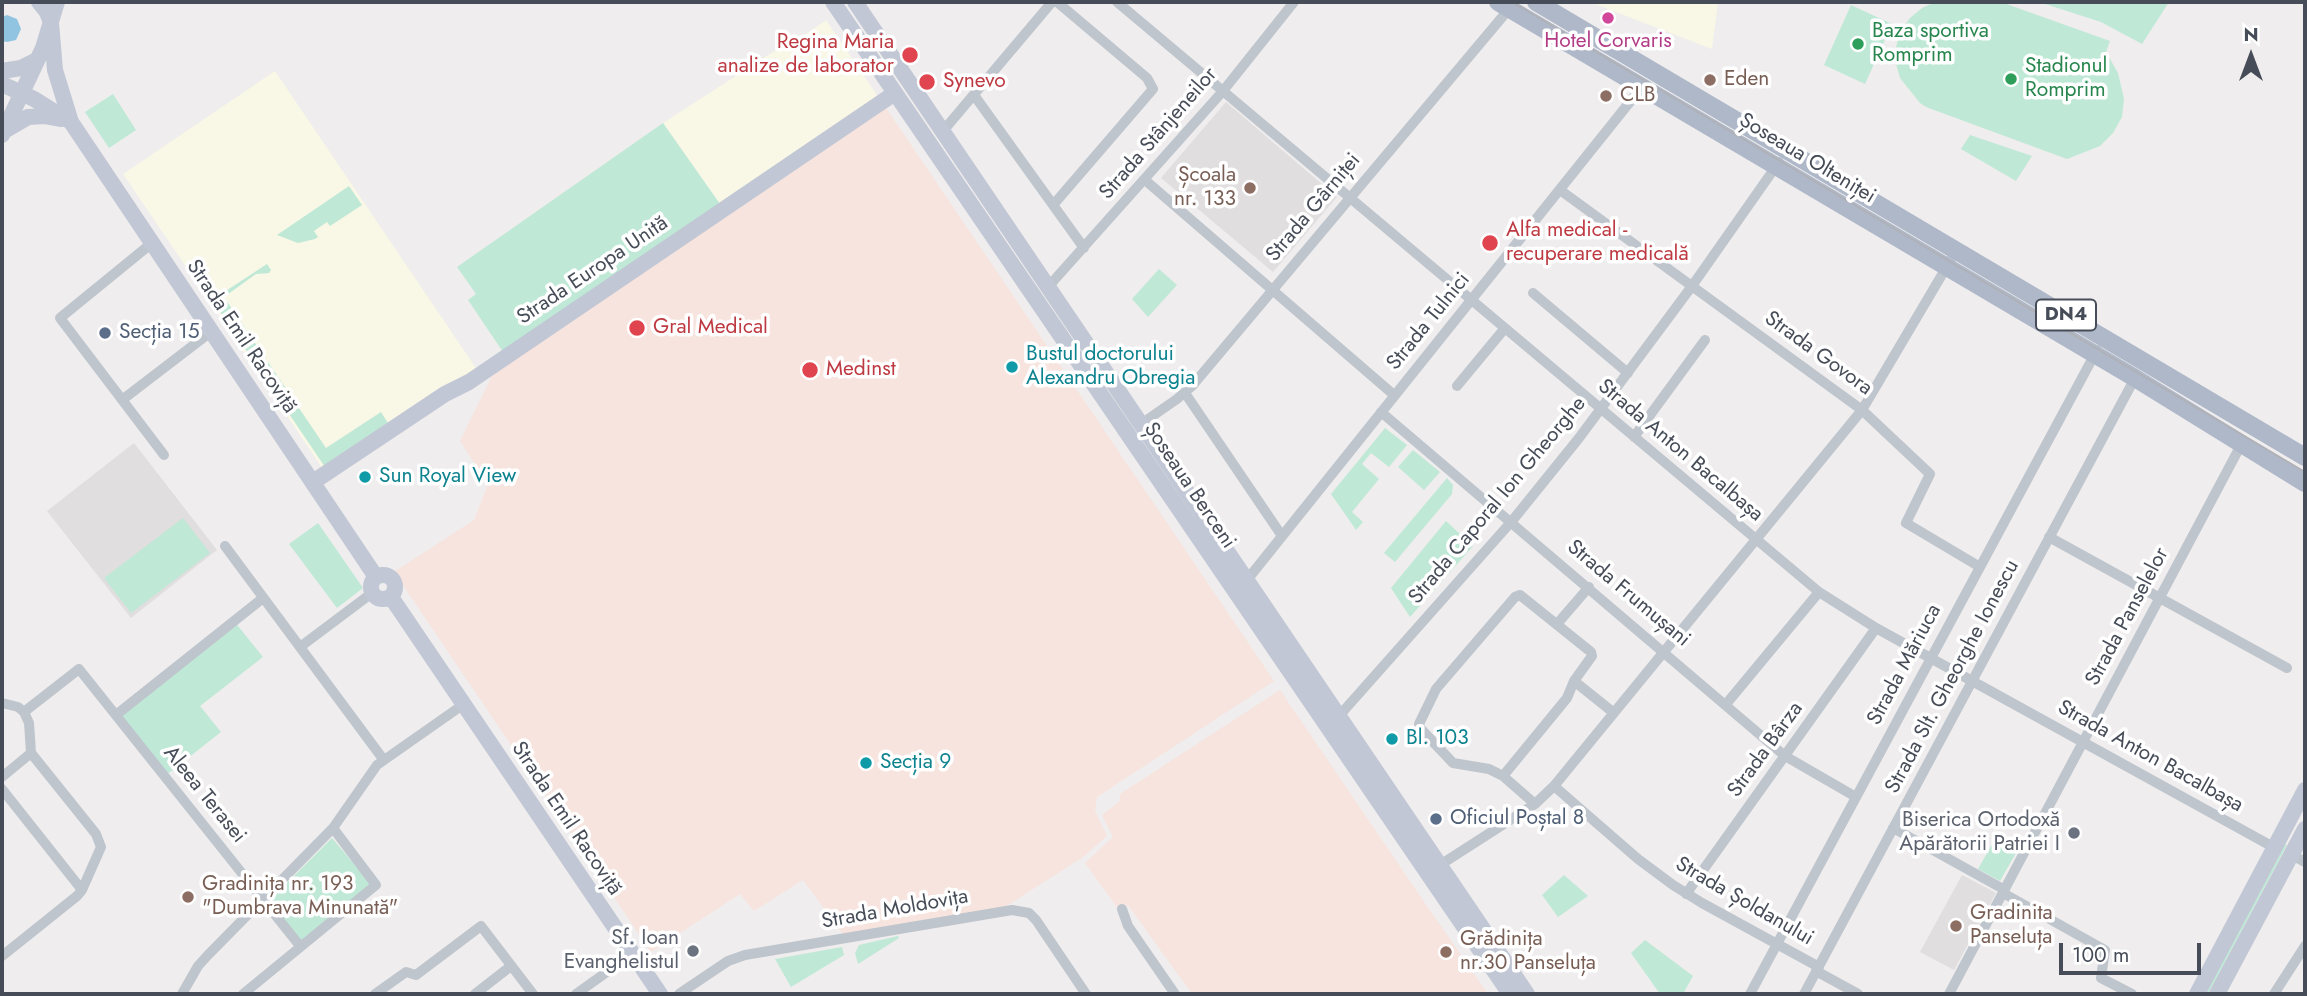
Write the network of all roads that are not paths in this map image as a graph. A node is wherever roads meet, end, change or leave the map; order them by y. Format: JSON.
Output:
{"nodes":[{"id":1,"x":39,"y":2,"type":"edge"},
{"id":2,"x":57,"y":2,"type":"edge"},
{"id":3,"x":833,"y":2,"type":"edge"},
{"id":4,"x":1054,"y":2,"type":"edge"},
{"id":5,"x":1117,"y":2,"type":"edge"},
{"id":6,"x":1294,"y":2,"type":"edge"},
{"id":7,"x":1536,"y":2,"type":"edge"},
{"id":8,"x":861,"y":4,"type":"edge"},
{"id":9,"x":1503,"y":5,"type":"edge"},
{"id":10,"x":51,"y":23,"type":"junction"},
{"id":11,"x":37,"y":60,"type":"junction"},
{"id":12,"x":2,"y":71,"type":"edge"},
{"id":13,"x":10,"y":86,"type":"edge"},
{"id":14,"x":1641,"y":88,"type":"junction"},
{"id":15,"x":1223,"y":91,"type":"junction"},
{"id":16,"x":895,"y":93,"type":"junction"},
{"id":17,"x":974,"y":95,"type":"junction"},
{"id":18,"x":71,"y":122,"type":"junction"},
{"id":19,"x":943,"y":131,"type":"junction"},
{"id":20,"x":3,"y":133,"type":"edge"},
{"id":21,"x":1787,"y":149,"type":"junction"},
{"id":22,"x":1776,"y":167,"type":"junction"},
{"id":23,"x":1145,"y":180,"type":"junction"},
{"id":24,"x":1560,"y":190,"type":"junction"},
{"id":25,"x":1349,"y":196,"type":"junction"},
{"id":26,"x":1054,"y":204,"type":"junction"},
{"id":27,"x":152,"y":243,"type":"junction"},
{"id":28,"x":1084,"y":248,"type":"junction"},
{"id":29,"x":1956,"y":251,"type":"junction"},
{"id":30,"x":1946,"y":268,"type":"junction"},
{"id":31,"x":1692,"y":286,"type":"junction"},
{"id":32,"x":1048,"y":287,"type":"junction"},
{"id":33,"x":1271,"y":290,"type":"junction"},
{"id":34,"x":1533,"y":293,"type":"dead end"},
{"id":35,"x":1472,"y":300,"type":"junction"},
{"id":36,"x":1073,"y":324,"type":"junction"},
{"id":37,"x":1504,"y":328,"type":"junction"},
{"id":38,"x":212,"y":331,"type":"junction"},
{"id":39,"x":1059,"y":334,"type":"junction"},
{"id":40,"x":2104,"y":338,"type":"junction"},
{"id":41,"x":1705,"y":340,"type":"dead end"},
{"id":42,"x":2094,"y":355,"type":"junction"},
{"id":43,"x":1628,"y":373,"type":"junction"},
{"id":44,"x":2134,"y":378,"type":"junction"},
{"id":45,"x":1457,"y":386,"type":"dead end"},
{"id":46,"x":1185,"y":393,"type":"junction"},
{"id":47,"x":1394,"y":395,"type":"junction"},
{"id":48,"x":122,"y":400,"type":"junction"},
{"id":49,"x":1601,"y":410,"type":"junction"},
{"id":50,"x":1862,"y":410,"type":"junction"},
{"id":51,"x":1381,"y":412,"type":"junction"},
{"id":52,"x":1141,"y":424,"type":"junction"},
{"id":53,"x":1634,"y":438,"type":"junction"},
{"id":54,"x":2242,"y":443,"type":"junction"},
{"id":55,"x":164,"y":456,"type":"dead end"},
{"id":56,"x":2305,"y":457,"type":"edge"},
{"id":57,"x":1163,"y":471,"type":"junction"},
{"id":58,"x":313,"y":482,"type":"junction"},
{"id":59,"x":2305,"y":483,"type":"edge"},
{"id":60,"x":1512,"y":521,"type":"junction"},
{"id":61,"x":1282,"y":536,"type":"junction"},
{"id":62,"x":2049,"y":537,"type":"junction"},
{"id":63,"x":1756,"y":539,"type":"junction"},
{"id":64,"x":226,"y":546,"type":"dead end"},
{"id":65,"x":1980,"y":567,"type":"junction"},
{"id":66,"x":376,"y":577,"type":"junction"},
{"id":67,"x":1247,"y":580,"type":"junction"},
{"id":68,"x":1589,"y":587,"type":"junction"},
{"id":69,"x":1819,"y":592,"type":"junction"},
{"id":70,"x":372,"y":593,"type":"junction"},
{"id":71,"x":391,"y":597,"type":"junction"},
{"id":72,"x":263,"y":598,"type":"junction"},
{"id":73,"x":2160,"y":598,"type":"junction"},
{"id":74,"x":1557,"y":624,"type":"junction"},
{"id":75,"x":1876,"y":628,"type":"junction"},
{"id":76,"x":300,"y":648,"type":"junction"},
{"id":77,"x":1664,"y":651,"type":"junction"},
{"id":78,"x":1931,"y":658,"type":"junction"},
{"id":79,"x":2287,"y":668,"type":"dead end"},
{"id":80,"x":1973,"y":680,"type":"junction"},
{"id":81,"x":1574,"y":681,"type":"junction"},
{"id":82,"x":1727,"y":703,"type":"junction"},
{"id":83,"x":2,"y":704,"type":"edge"},
{"id":84,"x":464,"y":704,"type":"junction"},
{"id":85,"x":24,"y":712,"type":"junction"},
{"id":86,"x":1614,"y":713,"type":"junction"},
{"id":87,"x":116,"y":715,"type":"junction"},
{"id":88,"x":1339,"y":716,"type":"junction"},
{"id":89,"x":2083,"y":742,"type":"junction"},
{"id":90,"x":31,"y":753,"type":"junction"},
{"id":91,"x":1785,"y":756,"type":"junction"},
{"id":92,"x":383,"y":760,"type":"junction"},
{"id":93,"x":1503,"y":776,"type":"junction"},
{"id":94,"x":2,"y":777,"type":"edge"},
{"id":95,"x":1377,"y":786,"type":"junction"},
{"id":96,"x":1555,"y":786,"type":"junction"},
{"id":97,"x":2,"y":789,"type":"edge"},
{"id":98,"x":2305,"y":790,"type":"edge"},
{"id":99,"x":1856,"y":797,"type":"junction"},
{"id":100,"x":1535,"y":804,"type":"junction"},
{"id":101,"x":333,"y":828,"type":"junction"},
{"id":102,"x":1894,"y":828,"type":"junction"},
{"id":103,"x":2305,"y":829,"type":"edge"},
{"id":104,"x":2274,"y":848,"type":"junction"},
{"id":105,"x":2298,"y":858,"type":"edge"},
{"id":106,"x":1440,"y":865,"type":"junction"},
{"id":107,"x":82,"y":890,"type":"junction"},
{"id":108,"x":2004,"y":891,"type":"junction"},
{"id":109,"x":1686,"y":894,"type":"junction"},
{"id":110,"x":263,"y":900,"type":"junction"},
{"id":111,"x":1122,"y":909,"type":"dead end"},
{"id":112,"x":1777,"y":944,"type":"junction"},
{"id":113,"x":300,"y":946,"type":"junction"},
{"id":114,"x":2305,"y":946,"type":"edge"},
{"id":115,"x":632,"y":954,"type":"junction"},
{"id":116,"x":2,"y":957,"type":"edge"},
{"id":117,"x":511,"y":966,"type":"junction"},
{"id":118,"x":1818,"y":969,"type":"junction"},
{"id":119,"x":182,"y":994,"type":"edge"},
{"id":120,"x":243,"y":994,"type":"edge"},
{"id":121,"x":375,"y":994,"type":"edge"},
{"id":122,"x":475,"y":994,"type":"edge"},
{"id":123,"x":533,"y":994,"type":"edge"},
{"id":124,"x":576,"y":994,"type":"edge"},
{"id":125,"x":660,"y":994,"type":"edge"},
{"id":126,"x":679,"y":994,"type":"edge"},
{"id":127,"x":1086,"y":994,"type":"edge"},
{"id":128,"x":1175,"y":994,"type":"edge"},
{"id":129,"x":1510,"y":994,"type":"edge"},
{"id":130,"x":1527,"y":994,"type":"edge"},
{"id":131,"x":1750,"y":994,"type":"edge"},
{"id":132,"x":1804,"y":994,"type":"edge"},
{"id":133,"x":1858,"y":994,"type":"edge"},
{"id":134,"x":1949,"y":994,"type":"edge"},
{"id":135,"x":2132,"y":994,"type":"edge"},
{"id":136,"x":2197,"y":994,"type":"edge"},
{"id":137,"x":2217,"y":994,"type":"edge"},
{"id":138,"x":2274,"y":994,"type":"edge"}],
"edges":[{"from":1,"to":10,"type":"main road"},
{"from":2,"to":10,"type":"main road"},
{"from":3,"to":16,"type":"main road","name":"Șoseaua Berceni"},
{"from":4,"to":17,"type":"street"},
{"from":4,"to":26,"type":"street"},
{"from":5,"to":15,"type":"street","name":"Strada Anton Bacalbașa"},
{"from":6,"to":15,"type":"street","name":"Strada Stânjeneilor"},
{"from":7,"to":21,"type":"main road","name":"Șoseaua Olteniței","number":"DN4"},
{"from":8,"to":19,"type":"main road","name":"Șoseaua Berceni"},
{"from":9,"to":14,"type":"main road","name":"Șoseaua Olteniței","number":"DN4"},
{"from":9,"to":25,"type":"street","name":"Strada Gârniței"},
{"from":10,"to":11,"type":"main road"},
{"from":10,"to":18,"type":"main road","name":"Strada Emil Racoviță"},
{"from":11,"to":12,"type":"main road"},
{"from":11,"to":13,"type":"main road"},
{"from":13,"to":18,"type":"main road","name":"Strada Emil Racoviță"},
{"from":13,"to":20,"type":"main road"},
{"from":14,"to":22,"type":"main road","name":"Șoseaua Olteniței","number":"DN4"},
{"from":14,"to":24,"type":"street","name":"Strada Tulnici"},
{"from":15,"to":23,"type":"street","name":"Strada Stânjeneilor"},
{"from":15,"to":25,"type":"street","name":"Strada Anton Bacalbașa"},
{"from":16,"to":39,"type":"main road","name":"Șoseaua Berceni"},
{"from":16,"to":58,"type":"main road","name":"Strada Europa Unită"},
{"from":17,"to":19,"type":"street"},
{"from":17,"to":26,"type":"street"},
{"from":18,"to":20,"type":"main road"},
{"from":18,"to":27,"type":"main road","name":"Strada Emil Racoviță"},
{"from":19,"to":32,"type":"main road","name":"Șoseaua Berceni"},
{"from":21,"to":22,"type":"street","name":"Strada Caporal Ion Gheorghe"},
{"from":21,"to":29,"type":"main road","name":"Șoseaua Olteniței","number":"DN4"},
{"from":22,"to":30,"type":"main road","name":"Șoseaua Olteniței","number":"DN4"},
{"from":22,"to":31,"type":"street","name":"Strada Caporal Ion Gheorghe"},
{"from":23,"to":28,"type":"street","name":"Strada Stânjeneilor"},
{"from":23,"to":33,"type":"street"},
{"from":24,"to":31,"type":"street","name":"Strada Govora"},
{"from":24,"to":35,"type":"street","name":"Strada Tulnici"},
{"from":25,"to":33,"type":"street","name":"Strada Gârniței"},
{"from":25,"to":35,"type":"street","name":"Strada Anton Bacalbașa"},
{"from":26,"to":28,"type":"street"},
{"from":27,"to":38,"type":"main road","name":"Strada Emil Racoviță"},
{"from":27,"to":48,"type":"street"},
{"from":28,"to":32,"type":"street","name":"Strada Stânjeneilor"},
{"from":29,"to":30,"type":"street"},
{"from":29,"to":40,"type":"main road","name":"Șoseaua Olteniței","number":"DN4"},
{"from":30,"to":42,"type":"main road","name":"Șoseaua Olteniței","number":"DN4"},
{"from":30,"to":50,"type":"street"},
{"from":31,"to":43,"type":"street","name":"Strada Caporal Ion Gheorghe"},
{"from":31,"to":50,"type":"street","name":"Strada Govora"},
{"from":32,"to":36,"type":"main road","name":"Șoseaua Berceni"},
{"from":33,"to":46,"type":"street","name":"Strada Gârniței"},
{"from":33,"to":47,"type":"street"},
{"from":34,"to":43,"type":"street"},
{"from":35,"to":37,"type":"street","name":"Strada Anton Bacalbașa"},
{"from":35,"to":47,"type":"street","name":"Strada Tulnici"},
{"from":36,"to":39,"type":"main road"},
{"from":36,"to":52,"type":"main road","name":"Șoseaua Berceni"},
{"from":37,"to":45,"type":"street"},
{"from":37,"to":49,"type":"street","name":"Strada Anton Bacalbașa"},
{"from":38,"to":48,"type":"street"},
{"from":38,"to":58,"type":"main road","name":"Strada Emil Racoviță"},
{"from":39,"to":57,"type":"main road","name":"Șoseaua Berceni"},
{"from":40,"to":42,"type":"street"},
{"from":40,"to":56,"type":"main road","name":"Șoseaua Olteniței","number":"DN4"},
{"from":41,"to":53,"type":"street"},
{"from":42,"to":44,"type":"main road","name":"Șoseaua Olteniței","number":"DN4"},
{"from":42,"to":65,"type":"street","name":"Strada Măriuca"},
{"from":43,"to":49,"type":"street","name":"Strada Caporal Ion Gheorghe"},
{"from":44,"to":54,"type":"main road","name":"Șoseaua Olteniței","number":"DN4"},
{"from":44,"to":62,"type":"street","name":"Strada Slt. Gheorghe Ionescu"},
{"from":46,"to":52,"type":"street","name":"Strada Gârniței"},
{"from":46,"to":61,"type":"street"},
{"from":47,"to":51,"type":"street","name":"Strada Tulnici"},
{"from":48,"to":55,"type":"street"},
{"from":49,"to":53,"type":"street","name":"Strada Anton Bacalbașa"},
{"from":49,"to":60,"type":"street","name":"Strada Caporal Ion Gheorghe"},
{"from":50,"to":63,"type":"street"},
{"from":50,"to":65,"type":"street","name":"Strada Govora"},
{"from":51,"to":60,"type":"street","name":"Strada Frumușani"},
{"from":51,"to":61,"type":"street","name":"Strada Tulnici"},
{"from":52,"to":57,"type":"main road","name":"Șoseaua Berceni"},
{"from":53,"to":63,"type":"street","name":"Strada Anton Bacalbașa"},
{"from":54,"to":59,"type":"main road","name":"Șoseaua Olteniței","number":"DN4"},
{"from":54,"to":73,"type":"street","name":"Strada Panselelor"},
{"from":57,"to":67,"type":"main road","name":"Șoseaua Berceni"},
{"from":57,"to":95,"type":"main road","name":"Șoseaua Berceni"},
{"from":58,"to":66,"type":"main road","name":"Strada Emil Racoviță"},
{"from":60,"to":68,"type":"street","name":"Strada Frumușani"},
{"from":60,"to":88,"type":"street","name":"Strada Caporal Ion Gheorghe"},
{"from":61,"to":67,"type":"street","name":"Strada Tulnici"},
{"from":62,"to":73,"type":"street"},
{"from":62,"to":80,"type":"street","name":"Strada Slt. Gheorghe Ionescu"},
{"from":63,"to":69,"type":"street","name":"Strada Anton Bacalbașa"},
{"from":63,"to":77,"type":"street"},
{"from":64,"to":72,"type":"street"},
{"from":65,"to":78,"type":"street","name":"Strada Măriuca"},
{"from":66,"to":70,"type":"main road"},
{"from":66,"to":71,"type":"main road"},
{"from":67,"to":88,"type":"main road","name":"Șoseaua Berceni"},
{"from":68,"to":74,"type":"street"},
{"from":68,"to":77,"type":"street","name":"Strada Frumușani"},
{"from":69,"to":75,"type":"street","name":"Strada Anton Bacalbașa"},
{"from":69,"to":82,"type":"street"},
{"from":70,"to":71,"type":"main road"},
{"from":70,"to":76,"type":"street"},
{"from":71,"to":84,"type":"main road","name":"Strada Emil Racoviță"},
{"from":72,"to":76,"type":"street"},
{"from":72,"to":87,"type":"street"},
{"from":73,"to":79,"type":"street"},
{"from":73,"to":89,"type":"street","name":"Strada Panselelor"},
{"from":74,"to":81,"type":"street"},
{"from":74,"to":93,"type":"street"},
{"from":75,"to":78,"type":"street","name":"Strada Anton Bacalbașa"},
{"from":75,"to":91,"type":"street","name":"Strada Bârza"},
{"from":76,"to":92,"type":"street"},
{"from":77,"to":82,"type":"street","name":"Strada Frumușani"},
{"from":77,"to":86,"type":"street"},
{"from":78,"to":80,"type":"street","name":"Strada Anton Bacalbașa"},
{"from":78,"to":99,"type":"street","name":"Strada Măriuca"},
{"from":80,"to":89,"type":"street","name":"Strada Anton Bacalbașa"},
{"from":80,"to":102,"type":"street","name":"Strada Slt. Gheorghe Ionescu"},
{"from":81,"to":86,"type":"street"},
{"from":81,"to":93,"type":"street"},
{"from":82,"to":91,"type":"street","name":"Strada Frumușani"},
{"from":83,"to":85,"type":"street"},
{"from":84,"to":92,"type":"street"},
{"from":84,"to":115,"type":"main road","name":"Strada Emil Racoviță"},
{"from":85,"to":87,"type":"street","name":"Aleea Terasei"},
{"from":85,"to":90,"type":"street"},
{"from":86,"to":96,"type":"street"},
{"from":87,"to":110,"type":"street","name":"Aleea Terasei"},
{"from":88,"to":95,"type":"main road","name":"Șoseaua Berceni"},
{"from":89,"to":104,"type":"street","name":"Strada Anton Bacalbașa"},
{"from":89,"to":108,"type":"street","name":"Strada Panselelor"},
{"from":90,"to":94,"type":"street"},
{"from":90,"to":107,"type":"street"},
{"from":91,"to":99,"type":"street","name":"Strada Frumușani"},
{"from":91,"to":109,"type":"street","name":"Strada Bârza"},
{"from":92,"to":101,"type":"street"},
{"from":93,"to":100,"type":"street"},
{"from":95,"to":106,"type":"main road","name":"Șoseaua Berceni"},
{"from":95,"to":129,"type":"main road","name":"Șoseaua Berceni"},
{"from":96,"to":100,"type":"street"},
{"from":96,"to":109,"type":"street","name":"Strada Șoldanului"},
{"from":97,"to":107,"type":"street"},
{"from":98,"to":104,"type":"main road"},
{"from":99,"to":112,"type":"street","name":"Strada Măriuca"},
{"from":100,"to":106,"type":"street"},
{"from":101,"to":110,"type":"street"},
{"from":101,"to":113,"type":"street"},
{"from":102,"to":108,"type":"street"},
{"from":102,"to":118,"type":"street","name":"Strada Slt. Gheorghe Ionescu"},
{"from":103,"to":105,"type":"main road"},
{"from":104,"to":136,"type":"main road"},
{"from":105,"to":137,"type":"main road"},
{"from":106,"to":130,"type":"main road","name":"Șoseaua Berceni"},
{"from":107,"to":116,"type":"street"},
{"from":108,"to":134,"type":"street","name":"Strada Panselelor"},
{"from":108,"to":135,"type":"street"},
{"from":109,"to":112,"type":"street","name":"Strada Șoldanului"},
{"from":110,"to":113,"type":"street","name":"Aleea Terasei"},
{"from":110,"to":119,"type":"street"},
{"from":111,"to":128,"type":"street"},
{"from":112,"to":118,"type":"street","name":"Strada Șoldanului"},
{"from":112,"to":131,"type":"street","name":"Strada Măriuca"},
{"from":113,"to":120,"type":"street"},
{"from":114,"to":138,"type":"street"},
{"from":115,"to":124,"type":"street"},
{"from":115,"to":125,"type":"main road","name":"Strada Emil Racoviță"},
{"from":117,"to":121,"type":"street"},
{"from":117,"to":122,"type":"street"},
{"from":117,"to":123,"type":"street"},
{"from":118,"to":132,"type":"street","name":"Strada Slt. Gheorghe Ionescu"},
{"from":118,"to":133,"type":"street","name":"Strada Șoldanului"},
{"from":126,"to":127,"type":"street","name":"Strada Moldovița"}]}
